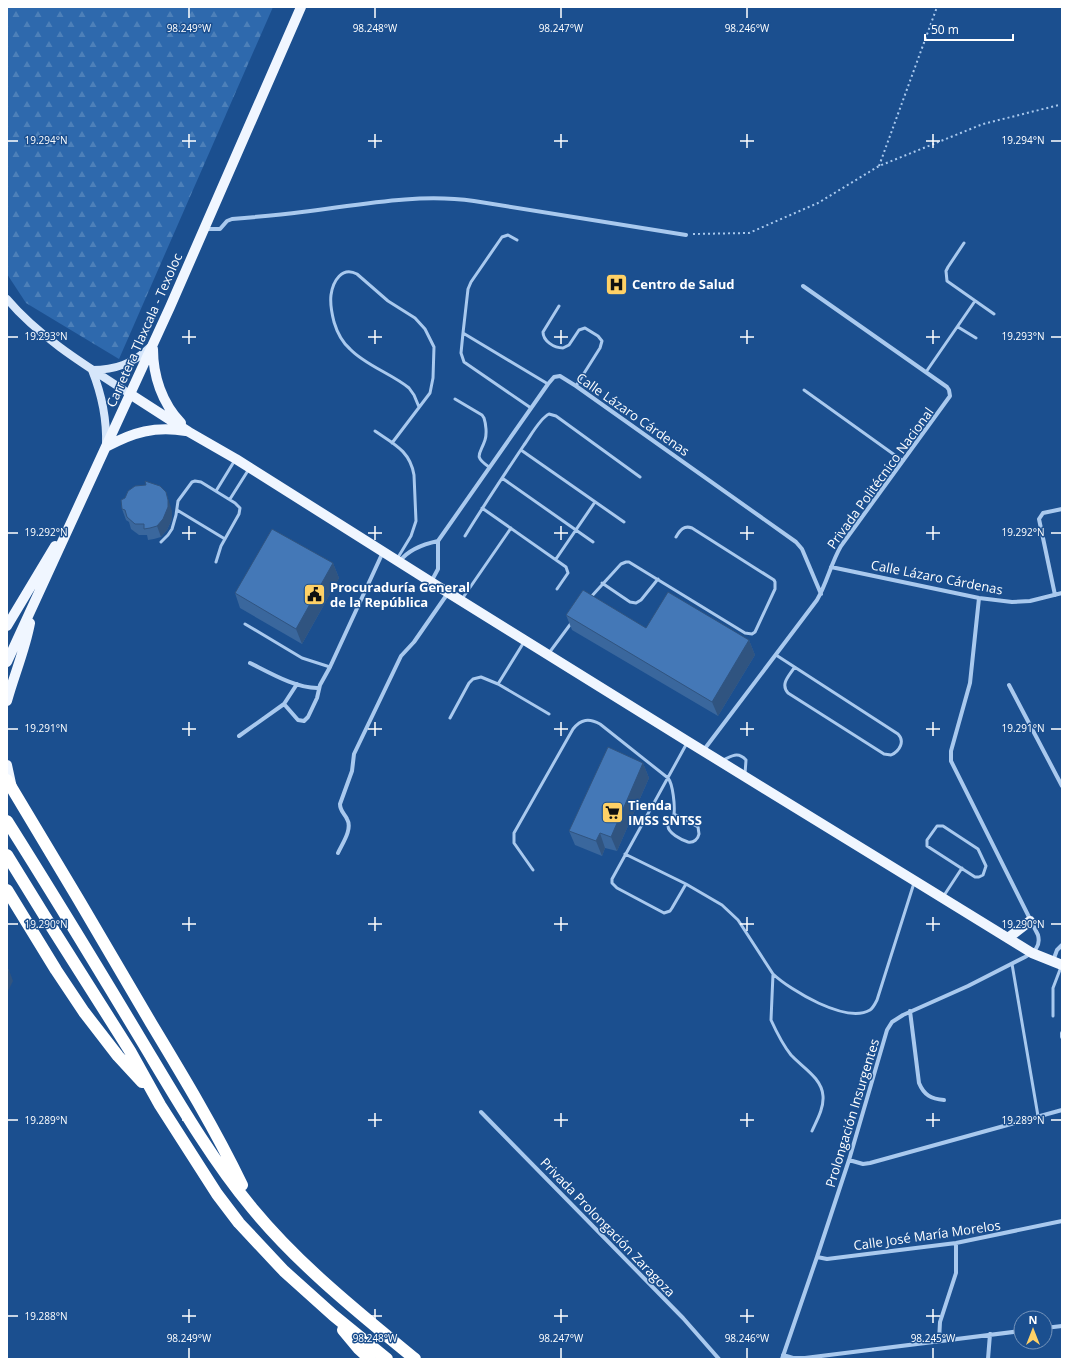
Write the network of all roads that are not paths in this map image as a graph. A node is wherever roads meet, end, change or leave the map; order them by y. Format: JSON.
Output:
{"nodes":[{"id":1,"x":301,"y":7,"type":"edge"},
{"id":2,"x":204,"y":229,"type":"junction"},
{"id":3,"x":686,"y":235,"type":"road end"},
{"id":4,"x":517,"y":240,"type":"dead end"},
{"id":5,"x":964,"y":243,"type":"dead end"},
{"id":6,"x":803,"y":286,"type":"dead end"},
{"id":7,"x":7,"y":299,"type":"edge"},
{"id":8,"x":975,"y":301,"type":"junction"},
{"id":9,"x":559,"y":306,"type":"dead end"},
{"id":10,"x":994,"y":314,"type":"dead end"},
{"id":11,"x":958,"y":327,"type":"junction"},
{"id":12,"x":463,"y":333,"type":"junction"},
{"id":13,"x":976,"y":338,"type":"dead end"},
{"id":14,"x":153,"y":344,"type":"junction"},
{"id":15,"x":92,"y":370,"type":"junction"},
{"id":16,"x":926,"y":372,"type":"junction"},
{"id":17,"x":548,"y":384,"type":"junction"},
{"id":18,"x":576,"y":386,"type":"junction"},
{"id":19,"x":804,"y":390,"type":"dead end"},
{"id":20,"x":130,"y":394,"type":"junction"},
{"id":21,"x":455,"y":399,"type":"dead end"},
{"id":22,"x":419,"y":407,"type":"junction"},
{"id":23,"x":531,"y":408,"type":"junction"},
{"id":24,"x":375,"y":431,"type":"dead end"},
{"id":25,"x":189,"y":432,"type":"junction"},
{"id":26,"x":392,"y":443,"type":"junction"},
{"id":27,"x":106,"y":447,"type":"junction"},
{"id":28,"x":521,"y":450,"type":"junction"},
{"id":29,"x":236,"y":459,"type":"junction"},
{"id":30,"x":903,"y":461,"type":"junction"},
{"id":31,"x":489,"y":467,"type":"junction"},
{"id":32,"x":250,"y":468,"type":"junction"},
{"id":33,"x":640,"y":477,"type":"dead end"},
{"id":34,"x":502,"y":478,"type":"junction"},
{"id":35,"x":216,"y":491,"type":"junction"},
{"id":36,"x":230,"y":499,"type":"junction"},
{"id":37,"x":595,"y":502,"type":"junction"},
{"id":38,"x":482,"y":508,"type":"junction"},
{"id":39,"x":1062,"y":509,"type":"edge"},
{"id":40,"x":176,"y":510,"type":"junction"},
{"id":41,"x":624,"y":522,"type":"dead end"},
{"id":42,"x":70,"y":525,"type":"junction"},
{"id":43,"x":511,"y":528,"type":"junction"},
{"id":44,"x":576,"y":530,"type":"junction"},
{"id":45,"x":465,"y":536,"type":"dead end"},
{"id":46,"x":676,"y":537,"type":"dead end"},
{"id":47,"x":224,"y":539,"type":"junction"},
{"id":48,"x":438,"y":541,"type":"junction"},
{"id":49,"x":162,"y":542,"type":"dead end"},
{"id":50,"x":593,"y":542,"type":"dead end"},
{"id":51,"x":383,"y":551,"type":"junction"},
{"id":52,"x":556,"y":559,"type":"junction"},
{"id":53,"x":398,"y":561,"type":"junction"},
{"id":54,"x":216,"y":562,"type":"dead end"},
{"id":55,"x":831,"y":567,"type":"junction"},
{"id":56,"x":658,"y":579,"type":"junction"},
{"id":57,"x":431,"y":582,"type":"junction"},
{"id":58,"x":602,"y":583,"type":"junction"},
{"id":59,"x":557,"y":589,"type":"dead end"},
{"id":60,"x":448,"y":593,"type":"junction"},
{"id":61,"x":1062,"y":593,"type":"edge"},
{"id":62,"x":821,"y":594,"type":"junction"},
{"id":63,"x":1055,"y":595,"type":"junction"},
{"id":64,"x":979,"y":598,"type":"junction"},
{"id":65,"x":461,"y":600,"type":"junction"},
{"id":66,"x":587,"y":601,"type":"edge"},
{"id":67,"x":33,"y":606,"type":"junction"},
{"id":68,"x":574,"y":618,"type":"edge"},
{"id":69,"x":245,"y":624,"type":"dead end"},
{"id":70,"x":7,"y":626,"type":"edge"},
{"id":71,"x":525,"y":640,"type":"junction"},
{"id":72,"x":548,"y":654,"type":"junction"},
{"id":73,"x":776,"y":655,"type":"junction"},
{"id":74,"x":7,"y":662,"type":"edge"},
{"id":75,"x":250,"y":663,"type":"dead end"},
{"id":76,"x":330,"y":667,"type":"junction"},
{"id":77,"x":794,"y":668,"type":"junction"},
{"id":78,"x":296,"y":684,"type":"junction"},
{"id":79,"x":498,"y":684,"type":"junction"},
{"id":80,"x":1009,"y":685,"type":"dead end"},
{"id":81,"x":319,"y":688,"type":"junction"},
{"id":82,"x":7,"y":701,"type":"edge"},
{"id":83,"x":284,"y":704,"type":"junction"},
{"id":84,"x":549,"y":714,"type":"dead end"},
{"id":85,"x":450,"y":718,"type":"dead end"},
{"id":86,"x":239,"y":736,"type":"dead end"},
{"id":87,"x":687,"y":742,"type":"junction"},
{"id":88,"x":703,"y":751,"type":"junction"},
{"id":89,"x":720,"y":762,"type":"junction"},
{"id":90,"x":7,"y":765,"type":"edge"},
{"id":91,"x":745,"y":776,"type":"junction"},
{"id":92,"x":668,"y":778,"type":"junction"},
{"id":93,"x":8,"y":786,"type":"edge"},
{"id":94,"x":1062,"y":786,"type":"edge"},
{"id":95,"x":674,"y":814,"type":"junction"},
{"id":96,"x":7,"y":821,"type":"edge"},
{"id":97,"x":338,"y":853,"type":"dead end"},
{"id":98,"x":625,"y":854,"type":"junction"},
{"id":99,"x":7,"y":855,"type":"edge"},
{"id":100,"x":962,"y":868,"type":"junction"},
{"id":101,"x":533,"y":870,"type":"dead end"},
{"id":102,"x":915,"y":881,"type":"junction"},
{"id":103,"x":686,"y":884,"type":"junction"},
{"id":104,"x":7,"y":890,"type":"edge"},
{"id":105,"x":943,"y":898,"type":"junction"},
{"id":106,"x":1030,"y":921,"type":"junction"},
{"id":107,"x":1008,"y":938,"type":"junction"},
{"id":108,"x":1062,"y":944,"type":"edge"},
{"id":109,"x":1032,"y":953,"type":"junction"},
{"id":110,"x":1012,"y":964,"type":"junction"},
{"id":111,"x":1059,"y":964,"type":"edge"},
{"id":112,"x":773,"y":974,"type":"junction"},
{"id":113,"x":910,"y":1011,"type":"junction"},
{"id":114,"x":1053,"y":1016,"type":"dead end"},
{"id":115,"x":1062,"y":1033,"type":"edge"},
{"id":116,"x":1062,"y":1037,"type":"edge"},
{"id":117,"x":944,"y":1100,"type":"dead end"},
{"id":118,"x":160,"y":1104,"type":"junction"},
{"id":119,"x":1062,"y":1110,"type":"edge"},
{"id":120,"x":481,"y":1112,"type":"dead end"},
{"id":121,"x":1038,"y":1116,"type":"junction"},
{"id":122,"x":812,"y":1131,"type":"dead end"},
{"id":123,"x":848,"y":1160,"type":"junction"},
{"id":124,"x":252,"y":1208,"type":"junction"},
{"id":125,"x":1062,"y":1221,"type":"edge"},
{"id":126,"x":956,"y":1243,"type":"junction"},
{"id":127,"x":817,"y":1257,"type":"junction"},
{"id":128,"x":333,"y":1315,"type":"junction"},
{"id":129,"x":1013,"y":1332,"type":"edge"},
{"id":130,"x":990,"y":1334,"type":"junction"},
{"id":131,"x":939,"y":1341,"type":"junction"},
{"id":132,"x":782,"y":1357,"type":"edge"},
{"id":133,"x":370,"y":1359,"type":"edge"},
{"id":134,"x":387,"y":1359,"type":"edge"},
{"id":135,"x":416,"y":1359,"type":"edge"},
{"id":136,"x":719,"y":1359,"type":"edge"},
{"id":137,"x":988,"y":1359,"type":"edge"}],
"edges":[{"from":1,"to":2,"type":"main road","name":"Carretera Tlaxcala - Texoloc"},
{"from":2,"to":3,"type":"street"},
{"from":2,"to":14,"type":"main road","name":"Carretera Tlaxcala - Texoloc"},
{"from":4,"to":12,"type":"lane"},
{"from":5,"to":8,"type":"lane"},
{"from":6,"to":16,"type":"street"},
{"from":7,"to":15,"type":"main road"},
{"from":8,"to":10,"type":"lane"},
{"from":8,"to":11,"type":"lane"},
{"from":9,"to":18,"type":"lane"},
{"from":11,"to":13,"type":"lane"},
{"from":11,"to":16,"type":"lane"},
{"from":12,"to":17,"type":"lane"},
{"from":12,"to":23,"type":"lane"},
{"from":14,"to":15,"type":"main road"},
{"from":14,"to":20,"type":"main road","name":"Carretera Tlaxcala - Texoloc"},
{"from":14,"to":25,"type":"main road"},
{"from":15,"to":20,"type":"main road"},
{"from":15,"to":27,"type":"main road"},
{"from":16,"to":30,"type":"street","name":"Privada Politécnico Nacional"},
{"from":17,"to":18,"type":"street","name":"Calle Lázaro Cárdenas"},
{"from":17,"to":23,"type":"street"},
{"from":18,"to":62,"type":"street","name":"Calle Lázaro Cárdenas"},
{"from":19,"to":30,"type":"lane"},
{"from":20,"to":25,"type":"main road"},
{"from":20,"to":27,"type":"main road","name":"Carretera Tlaxcala - Texoloc"},
{"from":21,"to":31,"type":"lane"},
{"from":22,"to":22,"type":"lane"},
{"from":22,"to":26,"type":"lane"},
{"from":23,"to":31,"type":"street"},
{"from":24,"to":26,"type":"lane"},
{"from":25,"to":27,"type":"main road"},
{"from":25,"to":29,"type":"main road"},
{"from":26,"to":53,"type":"lane"},
{"from":27,"to":42,"type":"main road","name":"Carretera Tlaxcala - Texoloc"},
{"from":28,"to":33,"type":"lane"},
{"from":28,"to":34,"type":"lane"},
{"from":28,"to":37,"type":"lane"},
{"from":29,"to":32,"type":"main road"},
{"from":29,"to":35,"type":"lane"},
{"from":30,"to":55,"type":"street","name":"Privada Politécnico Nacional"},
{"from":31,"to":48,"type":"street"},
{"from":32,"to":36,"type":"lane"},
{"from":32,"to":51,"type":"main road"},
{"from":34,"to":38,"type":"lane"},
{"from":34,"to":44,"type":"lane"},
{"from":35,"to":36,"type":"lane"},
{"from":35,"to":40,"type":"lane"},
{"from":36,"to":47,"type":"lane"},
{"from":37,"to":41,"type":"lane"},
{"from":37,"to":44,"type":"lane"},
{"from":38,"to":43,"type":"lane"},
{"from":38,"to":45,"type":"lane"},
{"from":39,"to":63,"type":"street"},
{"from":40,"to":47,"type":"lane"},
{"from":40,"to":49,"type":"lane"},
{"from":42,"to":67,"type":"main road","name":"Carretera Tlaxcala - Texoloc"},
{"from":42,"to":70,"type":"main road"},
{"from":43,"to":52,"type":"lane"},
{"from":43,"to":65,"type":"lane"},
{"from":44,"to":50,"type":"lane"},
{"from":44,"to":52,"type":"lane"},
{"from":46,"to":56,"type":"lane"},
{"from":47,"to":54,"type":"lane"},
{"from":48,"to":53,"type":"street"},
{"from":48,"to":57,"type":"street"},
{"from":51,"to":53,"type":"main road"},
{"from":51,"to":76,"type":"street"},
{"from":52,"to":59,"type":"lane"},
{"from":53,"to":57,"type":"main road"},
{"from":55,"to":62,"type":"street","name":"Privada Politécnico Nacional"},
{"from":55,"to":64,"type":"street","name":"Calle Lázaro Cárdenas"},
{"from":56,"to":58,"type":"lane"},
{"from":56,"to":58,"type":"lane"},
{"from":57,"to":60,"type":"main road"},
{"from":58,"to":66,"type":"lane"},
{"from":60,"to":65,"type":"main road"},
{"from":60,"to":97,"type":"street"},
{"from":61,"to":63,"type":"street","name":"Calle Lázaro Cárdenas"},
{"from":62,"to":73,"type":"street","name":"Privada Politécnico Nacional"},
{"from":63,"to":64,"type":"street","name":"Calle Lázaro Cárdenas"},
{"from":64,"to":106,"type":"street"},
{"from":65,"to":71,"type":"main road"},
{"from":67,"to":74,"type":"main road","name":"Carretera Tlaxcala - Texoloc"},
{"from":67,"to":82,"type":"main road"},
{"from":68,"to":72,"type":"lane"},
{"from":69,"to":76,"type":"lane"},
{"from":71,"to":72,"type":"main road"},
{"from":71,"to":79,"type":"lane"},
{"from":72,"to":87,"type":"main road"},
{"from":73,"to":77,"type":"lane"},
{"from":73,"to":88,"type":"street","name":"Privada Politécnico Nacional"},
{"from":75,"to":78,"type":"street"},
{"from":76,"to":81,"type":"street"},
{"from":77,"to":77,"type":"lane"},
{"from":78,"to":81,"type":"street"},
{"from":78,"to":83,"type":"street"},
{"from":79,"to":84,"type":"lane"},
{"from":79,"to":85,"type":"lane"},
{"from":80,"to":94,"type":"street"},
{"from":81,"to":83,"type":"street"},
{"from":83,"to":86,"type":"street"},
{"from":87,"to":88,"type":"main road"},
{"from":87,"to":92,"type":"lane"},
{"from":88,"to":89,"type":"main road"},
{"from":89,"to":91,"type":"main road"},
{"from":89,"to":91,"type":"lane"},
{"from":90,"to":93,"type":"main road"},
{"from":91,"to":102,"type":"main road"},
{"from":92,"to":95,"type":"lane"},
{"from":92,"to":98,"type":"lane"},
{"from":92,"to":101,"type":"lane"},
{"from":93,"to":124,"type":"highway"},
{"from":95,"to":95,"type":"lane"},
{"from":96,"to":124,"type":"highway"},
{"from":98,"to":103,"type":"lane"},
{"from":98,"to":103,"type":"lane"},
{"from":99,"to":118,"type":"highway"},
{"from":100,"to":100,"type":"lane"},
{"from":100,"to":105,"type":"lane"},
{"from":102,"to":105,"type":"main road"},
{"from":102,"to":112,"type":"lane"},
{"from":103,"to":112,"type":"lane"},
{"from":104,"to":118,"type":"highway"},
{"from":105,"to":107,"type":"main road"},
{"from":106,"to":107,"type":"main road"},
{"from":106,"to":109,"type":"street"},
{"from":107,"to":109,"type":"main road"},
{"from":108,"to":111,"type":"street"},
{"from":109,"to":110,"type":"street","name":"Prolongación Insurgentes"},
{"from":109,"to":111,"type":"main road"},
{"from":110,"to":113,"type":"street","name":"Prolongación Insurgentes"},
{"from":110,"to":121,"type":"lane"},
{"from":111,"to":114,"type":"lane"},
{"from":112,"to":122,"type":"lane"},
{"from":113,"to":117,"type":"street"},
{"from":113,"to":123,"type":"street","name":"Prolongación Insurgentes"},
{"from":115,"to":116,"type":"street"},
{"from":118,"to":128,"type":"highway"},
{"from":119,"to":121,"type":"street"},
{"from":120,"to":136,"type":"street","name":"Privada Prolongación Zaragoza"},
{"from":121,"to":123,"type":"street"},
{"from":123,"to":127,"type":"street","name":"Prolongación Insurgentes"},
{"from":124,"to":135,"type":"highway"},
{"from":125,"to":126,"type":"street","name":"Calle José María Morelos"},
{"from":126,"to":127,"type":"street","name":"Calle José María Morelos"},
{"from":126,"to":131,"type":"street"},
{"from":127,"to":132,"type":"street","name":"Prolongación Insurgentes"},
{"from":128,"to":133,"type":"highway"},
{"from":128,"to":134,"type":"highway"},
{"from":129,"to":130,"type":"street"},
{"from":130,"to":131,"type":"street"},
{"from":130,"to":137,"type":"street"},
{"from":131,"to":132,"type":"street"}]}
